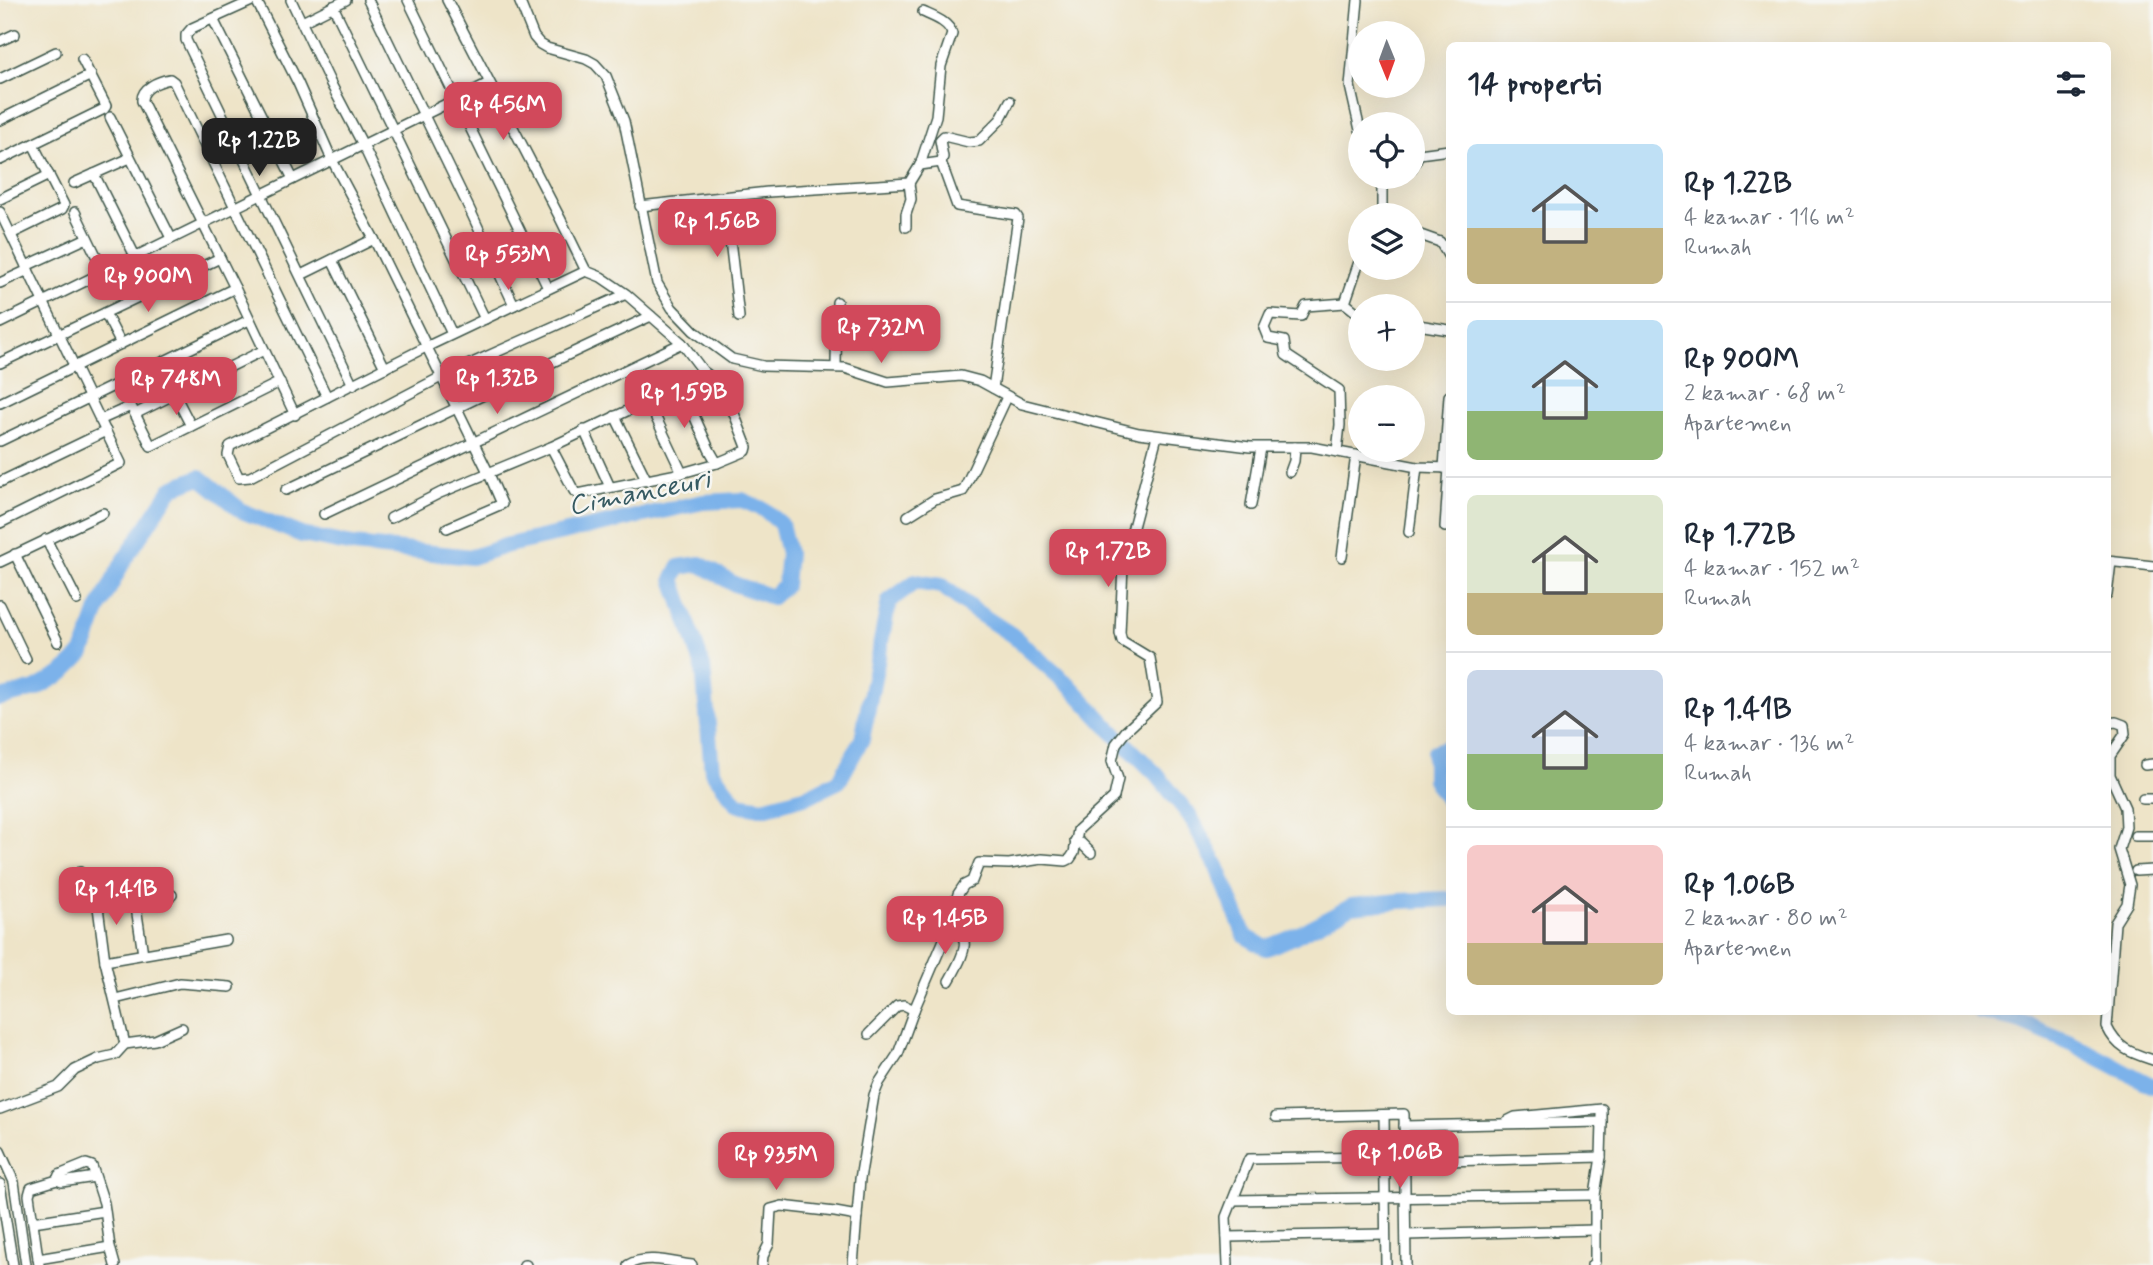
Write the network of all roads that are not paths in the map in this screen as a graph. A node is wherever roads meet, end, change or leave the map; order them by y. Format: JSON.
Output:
{"nodes":[{"id":1,"x":255,"y":0,"type":"edge"},
{"id":2,"x":291,"y":0,"type":"edge"},
{"id":3,"x":346,"y":0,"type":"edge"},
{"id":4,"x":368,"y":0,"type":"edge"},
{"id":5,"x":408,"y":0,"type":"edge"},
{"id":6,"x":447,"y":0,"type":"edge"},
{"id":7,"x":519,"y":0,"type":"edge"},
{"id":8,"x":1358,"y":0,"type":"edge"},
{"id":9,"x":333,"y":6,"type":"junction"},
{"id":10,"x":923,"y":12,"type":"dead end"},
{"id":11,"x":213,"y":19,"type":"junction"},
{"id":12,"x":302,"y":22,"type":"junction"},
{"id":13,"x":15,"y":34,"type":"dead end"},
{"id":14,"x":0,"y":41,"type":"edge"},
{"id":15,"x":55,"y":52,"type":"dead end"},
{"id":16,"x":82,"y":59,"type":"dead end"},
{"id":17,"x":91,"y":75,"type":"junction"},
{"id":18,"x":0,"y":79,"type":"edge"},
{"id":19,"x":489,"y":83,"type":"junction"},
{"id":20,"x":456,"y":99,"type":"junction"},
{"id":21,"x":1010,"y":101,"type":"dead end"},
{"id":22,"x":1356,"y":112,"type":"edge"},
{"id":23,"x":424,"y":114,"type":"junction"},
{"id":24,"x":110,"y":117,"type":"dead end"},
{"id":25,"x":0,"y":120,"type":"edge"},
{"id":26,"x":393,"y":131,"type":"junction"},
{"id":27,"x":33,"y":144,"type":"junction"},
{"id":28,"x":363,"y":145,"type":"junction"},
{"id":29,"x":1446,"y":150,"type":"edge"},
{"id":30,"x":1425,"y":153,"type":"edge"},
{"id":31,"x":130,"y":158,"type":"junction"},
{"id":32,"x":0,"y":160,"type":"edge"},
{"id":33,"x":332,"y":160,"type":"junction"},
{"id":34,"x":941,"y":162,"type":"junction"},
{"id":35,"x":920,"y":165,"type":"junction"},
{"id":36,"x":94,"y":174,"type":"junction"},
{"id":37,"x":49,"y":175,"type":"junction"},
{"id":38,"x":293,"y":178,"type":"junction"},
{"id":39,"x":74,"y":183,"type":"dead end"},
{"id":40,"x":909,"y":183,"type":"junction"},
{"id":41,"x":1381,"y":189,"type":"edge"},
{"id":42,"x":261,"y":194,"type":"junction"},
{"id":43,"x":724,"y":197,"type":"junction"},
{"id":44,"x":0,"y":199,"type":"edge"},
{"id":45,"x":1382,"y":200,"type":"joint"},
{"id":46,"x":1381,"y":203,"type":"edge"},
{"id":47,"x":640,"y":206,"type":"junction"},
{"id":48,"x":234,"y":207,"type":"junction"},
{"id":49,"x":0,"y":212,"type":"edge"},
{"id":50,"x":75,"y":212,"type":"dead end"},
{"id":51,"x":203,"y":223,"type":"junction"},
{"id":52,"x":906,"y":227,"type":"dead end"},
{"id":53,"x":11,"y":234,"type":"junction"},
{"id":54,"x":1425,"y":237,"type":"edge"},
{"id":55,"x":86,"y":238,"type":"junction"},
{"id":56,"x":171,"y":238,"type":"junction"},
{"id":57,"x":374,"y":239,"type":"junction"},
{"id":58,"x":1446,"y":247,"type":"edge"},
{"id":59,"x":135,"y":256,"type":"junction"},
{"id":60,"x":220,"y":258,"type":"junction"},
{"id":61,"x":332,"y":260,"type":"junction"},
{"id":62,"x":27,"y":268,"type":"junction"},
{"id":63,"x":586,"y":271,"type":"junction"},
{"id":64,"x":104,"y":272,"type":"junction"},
{"id":65,"x":301,"y":275,"type":"junction"},
{"id":66,"x":1353,"y":280,"type":"edge"},
{"id":67,"x":0,"y":283,"type":"edge"},
{"id":68,"x":235,"y":288,"type":"junction"},
{"id":69,"x":548,"y":288,"type":"junction"},
{"id":70,"x":626,"y":293,"type":"junction"},
{"id":71,"x":44,"y":302,"type":"junction"},
{"id":72,"x":837,"y":302,"type":"dead end"},
{"id":73,"x":1345,"y":303,"type":"junction"},
{"id":74,"x":514,"y":305,"type":"junction"},
{"id":75,"x":1348,"y":305,"type":"edge"},
{"id":76,"x":105,"y":313,"type":"junction"},
{"id":77,"x":651,"y":316,"type":"junction"},
{"id":78,"x":739,"y":317,"type":"dead end"},
{"id":79,"x":485,"y":319,"type":"junction"},
{"id":80,"x":249,"y":320,"type":"junction"},
{"id":81,"x":0,"y":323,"type":"edge"},
{"id":82,"x":1425,"y":326,"type":"edge"},
{"id":83,"x":1446,"y":330,"type":"edge"},
{"id":84,"x":452,"y":334,"type":"junction"},
{"id":85,"x":59,"y":335,"type":"junction"},
{"id":86,"x":682,"y":343,"type":"junction"},
{"id":87,"x":121,"y":344,"type":"junction"},
{"id":88,"x":426,"y":347,"type":"junction"},
{"id":89,"x":264,"y":350,"type":"junction"},
{"id":90,"x":0,"y":363,"type":"edge"},
{"id":91,"x":836,"y":366,"type":"junction"},
{"id":92,"x":75,"y":367,"type":"junction"},
{"id":93,"x":385,"y":368,"type":"junction"},
{"id":94,"x":703,"y":371,"type":"junction"},
{"id":95,"x":442,"y":377,"type":"junction"},
{"id":96,"x":279,"y":382,"type":"junction"},
{"id":97,"x":680,"y":384,"type":"junction"},
{"id":98,"x":353,"y":385,"type":"junction"},
{"id":99,"x":993,"y":388,"type":"junction"},
{"id":100,"x":175,"y":395,"type":"junction"},
{"id":101,"x":89,"y":397,"type":"junction"},
{"id":102,"x":327,"y":397,"type":"junction"},
{"id":103,"x":1007,"y":397,"type":"junction"},
{"id":104,"x":648,"y":401,"type":"junction"},
{"id":105,"x":0,"y":403,"type":"edge"},
{"id":106,"x":457,"y":409,"type":"junction"},
{"id":107,"x":135,"y":414,"type":"junction"},
{"id":108,"x":295,"y":415,"type":"junction"},
{"id":109,"x":615,"y":416,"type":"junction"},
{"id":110,"x":100,"y":420,"type":"junction"},
{"id":111,"x":191,"y":426,"type":"junction"},
{"id":112,"x":584,"y":430,"type":"junction"},
{"id":113,"x":106,"y":431,"type":"junction"},
{"id":114,"x":1157,"y":436,"type":"junction"},
{"id":115,"x":0,"y":441,"type":"edge"},
{"id":116,"x":474,"y":444,"type":"junction"},
{"id":117,"x":551,"y":447,"type":"junction"},
{"id":118,"x":1295,"y":447,"type":"junction"},
{"id":119,"x":1261,"y":448,"type":"junction"},
{"id":120,"x":1337,"y":451,"type":"junction"},
{"id":121,"x":1348,"y":453,"type":"edge"},
{"id":122,"x":1355,"y":462,"type":"edge"},
{"id":123,"x":1391,"y":462,"type":"edge"},
{"id":124,"x":717,"y":463,"type":"junction"},
{"id":125,"x":1416,"y":467,"type":"junction"},
{"id":126,"x":1446,"y":468,"type":"edge"},
{"id":127,"x":1290,"y":472,"type":"dead end"},
{"id":128,"x":682,"y":473,"type":"junction"},
{"id":129,"x":489,"y":474,"type":"junction"},
{"id":130,"x":647,"y":481,"type":"junction"},
{"id":131,"x":0,"y":482,"type":"edge"},
{"id":132,"x":610,"y":486,"type":"junction"},
{"id":133,"x":286,"y":489,"type":"dead end"},
{"id":134,"x":1446,"y":498,"type":"edge"},
{"id":135,"x":1251,"y":505,"type":"dead end"},
{"id":136,"x":103,"y":513,"type":"dead end"},
{"id":137,"x":324,"y":514,"type":"dead end"},
{"id":138,"x":908,"y":516,"type":"dead end"},
{"id":139,"x":391,"y":518,"type":"dead end"},
{"id":140,"x":0,"y":523,"type":"edge"},
{"id":141,"x":1445,"y":527,"type":"dead end"},
{"id":142,"x":447,"y":528,"type":"dead end"},
{"id":143,"x":1409,"y":532,"type":"dead end"},
{"id":144,"x":46,"y":539,"type":"junction"},
{"id":145,"x":15,"y":554,"type":"junction"},
{"id":146,"x":1342,"y":557,"type":"dead end"},
{"id":147,"x":0,"y":562,"type":"edge"},
{"id":148,"x":2111,"y":562,"type":"edge"},
{"id":149,"x":2153,"y":566,"type":"edge"},
{"id":150,"x":77,"y":600,"type":"dead end"},
{"id":151,"x":0,"y":605,"type":"edge"},
{"id":152,"x":58,"y":642,"type":"dead end"},
{"id":153,"x":26,"y":659,"type":"dead end"},
{"id":154,"x":2111,"y":723,"type":"edge"},
{"id":155,"x":2111,"y":755,"type":"edge"},
{"id":156,"x":2111,"y":777,"type":"edge"},
{"id":157,"x":2135,"y":836,"type":"dead end"},
{"id":158,"x":2153,"y":836,"type":"edge"},
{"id":159,"x":1075,"y":841,"type":"junction"},
{"id":160,"x":1091,"y":853,"type":"dead end"},
{"id":161,"x":2153,"y":870,"type":"edge"},
{"id":162,"x":2136,"y":871,"type":"dead end"},
{"id":163,"x":80,"y":872,"type":"dead end"},
{"id":164,"x":172,"y":895,"type":"dead end"},
{"id":165,"x":949,"y":928,"type":"junction"},
{"id":166,"x":226,"y":940,"type":"dead end"},
{"id":167,"x":143,"y":954,"type":"junction"},
{"id":168,"x":105,"y":961,"type":"junction"},
{"id":169,"x":2111,"y":975,"type":"edge"},
{"id":170,"x":949,"y":981,"type":"dead end"},
{"id":171,"x":230,"y":988,"type":"dead end"},
{"id":172,"x":115,"y":999,"type":"junction"},
{"id":173,"x":914,"y":1010,"type":"junction"},
{"id":174,"x":2108,"y":1015,"type":"edge"},
{"id":175,"x":182,"y":1028,"type":"dead end"},
{"id":176,"x":869,"y":1034,"type":"dead end"},
{"id":177,"x":125,"y":1044,"type":"junction"},
{"id":178,"x":2153,"y":1060,"type":"edge"},
{"id":179,"x":0,"y":1109,"type":"edge"},
{"id":180,"x":1384,"y":1115,"type":"junction"},
{"id":181,"x":1276,"y":1117,"type":"dead end"},
{"id":182,"x":1404,"y":1126,"type":"junction"},
{"id":183,"x":0,"y":1151,"type":"edge"},
{"id":184,"x":1384,"y":1157,"type":"junction"},
{"id":185,"x":1601,"y":1157,"type":"junction"},
{"id":186,"x":1404,"y":1162,"type":"junction"},
{"id":187,"x":95,"y":1177,"type":"junction"},
{"id":188,"x":57,"y":1180,"type":"junction"},
{"id":189,"x":1,"y":1190,"type":"edge"},
{"id":190,"x":1595,"y":1195,"type":"junction"},
{"id":191,"x":1405,"y":1197,"type":"junction"},
{"id":192,"x":1385,"y":1199,"type":"junction"},
{"id":193,"x":1233,"y":1200,"type":"junction"},
{"id":194,"x":105,"y":1211,"type":"junction"},
{"id":195,"x":856,"y":1216,"type":"junction"},
{"id":196,"x":33,"y":1222,"type":"junction"},
{"id":197,"x":4,"y":1229,"type":"edge"},
{"id":198,"x":1595,"y":1230,"type":"junction"},
{"id":199,"x":1385,"y":1234,"type":"junction"},
{"id":200,"x":1406,"y":1234,"type":"junction"},
{"id":201,"x":1227,"y":1237,"type":"junction"},
{"id":202,"x":110,"y":1247,"type":"junction"},
{"id":203,"x":39,"y":1262,"type":"edge"},
{"id":204,"x":11,"y":1265,"type":"edge"},
{"id":205,"x":26,"y":1265,"type":"edge"},
{"id":206,"x":116,"y":1265,"type":"edge"},
{"id":207,"x":628,"y":1265,"type":"edge"},
{"id":208,"x":692,"y":1265,"type":"edge"},
{"id":209,"x":761,"y":1265,"type":"edge"},
{"id":210,"x":853,"y":1265,"type":"edge"},
{"id":211,"x":1228,"y":1265,"type":"edge"},
{"id":212,"x":1386,"y":1265,"type":"edge"},
{"id":213,"x":1406,"y":1265,"type":"edge"},
{"id":214,"x":1592,"y":1265,"type":"edge"}],
"edges":[{"from":1,"to":11,"type":"street"},
{"from":1,"to":33,"type":"street"},
{"from":2,"to":12,"type":"street"},
{"from":3,"to":9,"type":"street"},
{"from":4,"to":23,"type":"street"},
{"from":5,"to":20,"type":"street"},
{"from":6,"to":19,"type":"street"},
{"from":7,"to":47,"type":"street"},
{"from":8,"to":22,"type":"street"},
{"from":9,"to":12,"type":"street"},
{"from":9,"to":26,"type":"street"},
{"from":10,"to":35,"type":"street"},
{"from":11,"to":38,"type":"street"},
{"from":11,"to":42,"type":"street"},
{"from":12,"to":28,"type":"street"},
{"from":13,"to":14,"type":"street"},
{"from":15,"to":18,"type":"street"},
{"from":16,"to":17,"type":"street"},
{"from":17,"to":25,"type":"street"},
{"from":17,"to":27,"type":"street"},
{"from":19,"to":20,"type":"street"},
{"from":19,"to":63,"type":"street"},
{"from":20,"to":23,"type":"street"},
{"from":20,"to":69,"type":"street"},
{"from":21,"to":34,"type":"street"},
{"from":23,"to":26,"type":"street"},
{"from":23,"to":74,"type":"street"},
{"from":24,"to":31,"type":"street"},
{"from":26,"to":28,"type":"street"},
{"from":26,"to":79,"type":"street"},
{"from":27,"to":32,"type":"street"},
{"from":27,"to":37,"type":"street"},
{"from":28,"to":33,"type":"street"},
{"from":28,"to":84,"type":"street"},
{"from":29,"to":30,"type":"street"},
{"from":31,"to":36,"type":"street"},
{"from":31,"to":56,"type":"street"},
{"from":33,"to":38,"type":"street"},
{"from":33,"to":57,"type":"street"},
{"from":34,"to":35,"type":"street"},
{"from":34,"to":99,"type":"street"},
{"from":35,"to":40,"type":"street"},
{"from":36,"to":39,"type":"street"},
{"from":36,"to":59,"type":"street"},
{"from":37,"to":44,"type":"street"},
{"from":37,"to":53,"type":"street"},
{"from":38,"to":42,"type":"street"},
{"from":40,"to":43,"type":"street"},
{"from":40,"to":52,"type":"street"},
{"from":41,"to":45,"type":"street"},
{"from":42,"to":48,"type":"street"},
{"from":42,"to":65,"type":"street"},
{"from":43,"to":47,"type":"street"},
{"from":43,"to":78,"type":"street"},
{"from":45,"to":46,"type":"street"},
{"from":47,"to":91,"type":"street"},
{"from":48,"to":51,"type":"street"},
{"from":48,"to":51,"type":"street"},
{"from":48,"to":102,"type":"street"},
{"from":49,"to":53,"type":"street"},
{"from":50,"to":55,"type":"street"},
{"from":51,"to":56,"type":"street"},
{"from":51,"to":60,"type":"street"},
{"from":53,"to":62,"type":"street"},
{"from":54,"to":58,"type":"street"},
{"from":55,"to":62,"type":"street"},
{"from":55,"to":64,"type":"street"},
{"from":56,"to":59,"type":"street"},
{"from":57,"to":61,"type":"street"},
{"from":57,"to":88,"type":"street"},
{"from":59,"to":64,"type":"street"},
{"from":60,"to":68,"type":"street"},
{"from":60,"to":76,"type":"street"},
{"from":61,"to":65,"type":"street"},
{"from":61,"to":93,"type":"street"},
{"from":62,"to":67,"type":"street"},
{"from":62,"to":71,"type":"street"},
{"from":63,"to":69,"type":"street"},
{"from":63,"to":70,"type":"street"},
{"from":64,"to":71,"type":"street"},
{"from":65,"to":98,"type":"street"},
{"from":66,"to":73,"type":"street"},
{"from":68,"to":80,"type":"street"},
{"from":68,"to":87,"type":"street"},
{"from":69,"to":74,"type":"street"},
{"from":70,"to":77,"type":"street"},
{"from":70,"to":95,"type":"street"},
{"from":71,"to":81,"type":"street"},
{"from":71,"to":85,"type":"street"},
{"from":72,"to":91,"type":"street"},
{"from":73,"to":75,"type":"street"},
{"from":73,"to":120,"type":"street"},
{"from":74,"to":79,"type":"street"},
{"from":76,"to":85,"type":"street"},
{"from":76,"to":87,"type":"street"},
{"from":77,"to":86,"type":"street"},
{"from":77,"to":106,"type":"street"},
{"from":79,"to":84,"type":"street"},
{"from":80,"to":89,"type":"street"},
{"from":80,"to":101,"type":"street"},
{"from":82,"to":83,"type":"street"},
{"from":84,"to":88,"type":"street"},
{"from":85,"to":90,"type":"street"},
{"from":85,"to":92,"type":"street"},
{"from":86,"to":94,"type":"street"},
{"from":86,"to":116,"type":"street"},
{"from":87,"to":92,"type":"street"},
{"from":88,"to":93,"type":"street"},
{"from":88,"to":95,"type":"street"},
{"from":89,"to":96,"type":"street"},
{"from":89,"to":100,"type":"street"},
{"from":91,"to":99,"type":"street"},
{"from":92,"to":101,"type":"street"},
{"from":92,"to":105,"type":"street"},
{"from":93,"to":98,"type":"street"},
{"from":94,"to":97,"type":"street"},
{"from":94,"to":124,"type":"street"},
{"from":95,"to":106,"type":"street"},
{"from":95,"to":108,"type":"street"},
{"from":96,"to":108,"type":"street"},
{"from":96,"to":111,"type":"street"},
{"from":97,"to":104,"type":"street"},
{"from":97,"to":124,"type":"street"},
{"from":98,"to":102,"type":"street"},
{"from":99,"to":103,"type":"street"},
{"from":100,"to":107,"type":"street"},
{"from":100,"to":111,"type":"street"},
{"from":101,"to":110,"type":"street"},
{"from":101,"to":115,"type":"street"},
{"from":102,"to":108,"type":"street"},
{"from":103,"to":114,"type":"street"},
{"from":103,"to":138,"type":"street"},
{"from":104,"to":109,"type":"street"},
{"from":104,"to":128,"type":"street"},
{"from":106,"to":116,"type":"street"},
{"from":106,"to":133,"type":"street"},
{"from":107,"to":110,"type":"street"},
{"from":107,"to":111,"type":"street"},
{"from":109,"to":112,"type":"street"},
{"from":109,"to":130,"type":"street"},
{"from":110,"to":113,"type":"street"},
{"from":112,"to":117,"type":"street"},
{"from":112,"to":132,"type":"street"},
{"from":113,"to":131,"type":"street"},
{"from":113,"to":140,"type":"street"},
{"from":114,"to":119,"type":"street"},
{"from":114,"to":159,"type":"street"},
{"from":116,"to":129,"type":"street"},
{"from":116,"to":137,"type":"street"},
{"from":117,"to":129,"type":"street"},
{"from":117,"to":132,"type":"street"},
{"from":118,"to":119,"type":"street"},
{"from":118,"to":120,"type":"street"},
{"from":118,"to":127,"type":"street"},
{"from":119,"to":135,"type":"street"},
{"from":120,"to":121,"type":"street"},
{"from":122,"to":146,"type":"street"},
{"from":123,"to":125,"type":"street"},
{"from":124,"to":128,"type":"street"},
{"from":125,"to":126,"type":"street"},
{"from":125,"to":143,"type":"street"},
{"from":128,"to":130,"type":"street"},
{"from":129,"to":139,"type":"street"},
{"from":129,"to":142,"type":"street"},
{"from":130,"to":132,"type":"street"},
{"from":134,"to":141,"type":"street"},
{"from":136,"to":144,"type":"street"},
{"from":144,"to":145,"type":"street"},
{"from":144,"to":150,"type":"street"},
{"from":145,"to":147,"type":"street"},
{"from":145,"to":152,"type":"street"},
{"from":148,"to":149,"type":"street"},
{"from":151,"to":153,"type":"street"},
{"from":154,"to":155,"type":"street"},
{"from":156,"to":169,"type":"street"},
{"from":157,"to":158,"type":"street"},
{"from":159,"to":160,"type":"street"},
{"from":159,"to":165,"type":"street"},
{"from":161,"to":162,"type":"street"},
{"from":163,"to":168,"type":"street"},
{"from":164,"to":167,"type":"street"},
{"from":165,"to":170,"type":"street"},
{"from":165,"to":173,"type":"street"},
{"from":166,"to":167,"type":"street"},
{"from":167,"to":168,"type":"street"},
{"from":168,"to":172,"type":"street"},
{"from":171,"to":172,"type":"street"},
{"from":172,"to":177,"type":"street"},
{"from":173,"to":176,"type":"street"},
{"from":173,"to":195,"type":"street"},
{"from":174,"to":178,"type":"street"},
{"from":175,"to":177,"type":"street"},
{"from":177,"to":179,"type":"street"},
{"from":180,"to":181,"type":"street"},
{"from":180,"to":182,"type":"street"},
{"from":180,"to":184,"type":"street"},
{"from":182,"to":185,"type":"street"},
{"from":182,"to":186,"type":"street"},
{"from":183,"to":205,"type":"street"},
{"from":184,"to":192,"type":"street"},
{"from":184,"to":193,"type":"street"},
{"from":185,"to":186,"type":"street"},
{"from":185,"to":190,"type":"street"},
{"from":186,"to":191,"type":"street"},
{"from":187,"to":188,"type":"street"},
{"from":187,"to":188,"type":"street"},
{"from":187,"to":194,"type":"street"},
{"from":188,"to":196,"type":"street"},
{"from":189,"to":197,"type":"street"},
{"from":190,"to":191,"type":"street"},
{"from":190,"to":198,"type":"street"},
{"from":191,"to":192,"type":"street"},
{"from":191,"to":200,"type":"street"},
{"from":192,"to":193,"type":"street"},
{"from":192,"to":199,"type":"street"},
{"from":193,"to":201,"type":"street"},
{"from":194,"to":196,"type":"street"},
{"from":194,"to":202,"type":"street"},
{"from":195,"to":209,"type":"street"},
{"from":195,"to":210,"type":"street"},
{"from":196,"to":203,"type":"street"},
{"from":197,"to":204,"type":"street"},
{"from":198,"to":200,"type":"street"},
{"from":198,"to":214,"type":"street"},
{"from":199,"to":201,"type":"street"},
{"from":199,"to":212,"type":"street"},
{"from":200,"to":213,"type":"street"},
{"from":201,"to":211,"type":"street"},
{"from":202,"to":203,"type":"street"},
{"from":202,"to":206,"type":"street"},
{"from":207,"to":208,"type":"street"}]}
